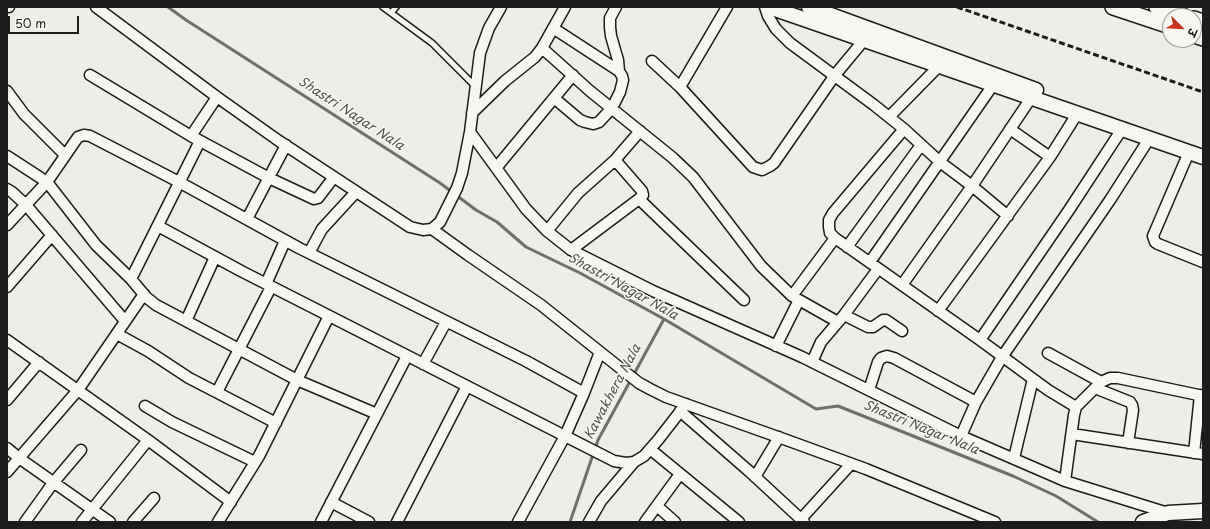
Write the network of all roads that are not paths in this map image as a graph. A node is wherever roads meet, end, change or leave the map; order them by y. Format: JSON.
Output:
{"nodes":[{"id":1,"x":96,"y":7,"type":"edge"},
{"id":2,"x":383,"y":7,"type":"edge"},
{"id":3,"x":396,"y":7,"type":"edge"},
{"id":4,"x":501,"y":7,"type":"edge"},
{"id":5,"x":564,"y":7,"type":"edge"},
{"id":6,"x":616,"y":7,"type":"edge"},
{"id":7,"x":727,"y":7,"type":"edge"},
{"id":8,"x":765,"y":7,"type":"edge"},
{"id":9,"x":769,"y":7,"type":"edge"},
{"id":10,"x":809,"y":7,"type":"edge"},
{"id":11,"x":1113,"y":7,"type":"edge"},
{"id":12,"x":391,"y":13,"type":"junction"},
{"id":13,"x":1162,"y":23,"type":"edge"},
{"id":14,"x":553,"y":28,"type":"junction"},
{"id":15,"x":864,"y":40,"type":"junction"},
{"id":16,"x":542,"y":48,"type":"junction"},
{"id":17,"x":652,"y":61,"type":"dead end"},
{"id":18,"x":939,"y":66,"type":"junction"},
{"id":19,"x":619,"y":71,"type":"junction"},
{"id":20,"x":90,"y":75,"type":"dead end"},
{"id":21,"x":572,"y":75,"type":"junction"},
{"id":22,"x":835,"y":75,"type":"junction"},
{"id":23,"x":993,"y":84,"type":"junction"},
{"id":24,"x":476,"y":87,"type":"junction"},
{"id":25,"x":680,"y":87,"type":"junction"},
{"id":26,"x":7,"y":91,"type":"edge"},
{"id":27,"x":217,"y":97,"type":"junction"},
{"id":28,"x":554,"y":98,"type":"junction"},
{"id":29,"x":1031,"y":98,"type":"junction"},
{"id":30,"x":612,"y":108,"type":"junction"},
{"id":31,"x":472,"y":113,"type":"junction"},
{"id":32,"x":1077,"y":114,"type":"junction"},
{"id":33,"x":888,"y":117,"type":"junction"},
{"id":34,"x":904,"y":129,"type":"junction"},
{"id":35,"x":1010,"y":129,"type":"junction"},
{"id":36,"x":1122,"y":129,"type":"junction"},
{"id":37,"x":470,"y":132,"type":"junction"},
{"id":38,"x":640,"y":132,"type":"junction"},
{"id":39,"x":195,"y":138,"type":"junction"},
{"id":40,"x":1149,"y":139,"type":"junction"},
{"id":41,"x":286,"y":145,"type":"junction"},
{"id":42,"x":921,"y":145,"type":"junction"},
{"id":43,"x":1203,"y":148,"type":"edge"},
{"id":44,"x":1189,"y":152,"type":"junction"},
{"id":45,"x":66,"y":155,"type":"junction"},
{"id":46,"x":7,"y":156,"type":"edge"},
{"id":47,"x":1050,"y":157,"type":"junction"},
{"id":48,"x":1203,"y":157,"type":"edge"},
{"id":49,"x":615,"y":160,"type":"junction"},
{"id":50,"x":940,"y":162,"type":"junction"},
{"id":51,"x":496,"y":168,"type":"junction"},
{"id":52,"x":334,"y":177,"type":"junction"},
{"id":53,"x":269,"y":178,"type":"junction"},
{"id":54,"x":47,"y":182,"type":"junction"},
{"id":55,"x":180,"y":182,"type":"junction"},
{"id":56,"x":972,"y":186,"type":"junction"},
{"id":57,"x":7,"y":189,"type":"edge"},
{"id":58,"x":356,"y":192,"type":"junction"},
{"id":59,"x":639,"y":199,"type":"junction"},
{"id":60,"x":26,"y":205,"type":"junction"},
{"id":61,"x":1008,"y":216,"type":"junction"},
{"id":62,"x":247,"y":219,"type":"junction"},
{"id":63,"x":7,"y":225,"type":"edge"},
{"id":64,"x":158,"y":226,"type":"junction"},
{"id":65,"x":432,"y":229,"type":"junction"},
{"id":66,"x":546,"y":232,"type":"junction"},
{"id":67,"x":52,"y":235,"type":"junction"},
{"id":68,"x":835,"y":238,"type":"junction"},
{"id":69,"x":285,"y":241,"type":"junction"},
{"id":70,"x":847,"y":247,"type":"junction"},
{"id":71,"x":571,"y":250,"type":"junction"},
{"id":72,"x":309,"y":253,"type":"junction"},
{"id":73,"x":215,"y":257,"type":"junction"},
{"id":74,"x":870,"y":262,"type":"junction"},
{"id":75,"x":1203,"y":262,"type":"edge"},
{"id":76,"x":878,"y":269,"type":"junction"},
{"id":77,"x":131,"y":279,"type":"junction"},
{"id":78,"x":269,"y":285,"type":"junction"},
{"id":79,"x":902,"y":285,"type":"junction"},
{"id":80,"x":7,"y":287,"type":"edge"},
{"id":81,"x":144,"y":294,"type":"junction"},
{"id":82,"x":795,"y":298,"type":"junction"},
{"id":83,"x":744,"y":300,"type":"dead end"},
{"id":84,"x":938,"y":311,"type":"junction"},
{"id":85,"x":329,"y":316,"type":"junction"},
{"id":86,"x":841,"y":318,"type":"junction"},
{"id":87,"x":125,"y":321,"type":"junction"},
{"id":88,"x":186,"y":321,"type":"junction"},
{"id":89,"x":446,"y":322,"type":"junction"},
{"id":90,"x":902,"y":331,"type":"dead end"},
{"id":91,"x":116,"y":334,"type":"junction"},
{"id":92,"x":7,"y":340,"type":"edge"},
{"id":93,"x":980,"y":340,"type":"junction"},
{"id":94,"x":776,"y":346,"type":"junction"},
{"id":95,"x":239,"y":350,"type":"junction"},
{"id":96,"x":600,"y":352,"type":"junction"},
{"id":97,"x":1048,"y":353,"type":"dead end"},
{"id":98,"x":407,"y":356,"type":"junction"},
{"id":99,"x":1002,"y":357,"type":"junction"},
{"id":100,"x":39,"y":362,"type":"junction"},
{"id":101,"x":812,"y":362,"type":"junction"},
{"id":102,"x":423,"y":364,"type":"junction"},
{"id":103,"x":1033,"y":379,"type":"junction"},
{"id":104,"x":297,"y":380,"type":"junction"},
{"id":105,"x":1098,"y":385,"type":"junction"},
{"id":106,"x":467,"y":386,"type":"junction"},
{"id":107,"x":78,"y":390,"type":"junction"},
{"id":108,"x":869,"y":390,"type":"junction"},
{"id":109,"x":217,"y":392,"type":"junction"},
{"id":110,"x":584,"y":393,"type":"junction"},
{"id":111,"x":1201,"y":396,"type":"edge"},
{"id":112,"x":7,"y":400,"type":"edge"},
{"id":113,"x":976,"y":402,"type":"junction"},
{"id":114,"x":145,"y":406,"type":"dead end"},
{"id":115,"x":1076,"y":407,"type":"junction"},
{"id":116,"x":683,"y":408,"type":"junction"},
{"id":117,"x":377,"y":414,"type":"junction"},
{"id":118,"x":276,"y":423,"type":"junction"},
{"id":119,"x":1072,"y":434,"type":"junction"},
{"id":120,"x":565,"y":436,"type":"junction"},
{"id":121,"x":961,"y":436,"type":"junction"},
{"id":122,"x":779,"y":437,"type":"junction"},
{"id":123,"x":148,"y":440,"type":"junction"},
{"id":124,"x":1128,"y":442,"type":"junction"},
{"id":125,"x":7,"y":448,"type":"edge"},
{"id":126,"x":650,"y":449,"type":"junction"},
{"id":127,"x":81,"y":450,"type":"dead end"},
{"id":128,"x":1198,"y":453,"type":"edge"},
{"id":129,"x":19,"y":458,"type":"junction"},
{"id":130,"x":1014,"y":458,"type":"junction"},
{"id":131,"x":256,"y":462,"type":"junction"},
{"id":132,"x":634,"y":462,"type":"junction"},
{"id":133,"x":851,"y":464,"type":"junction"},
{"id":134,"x":7,"y":472,"type":"edge"},
{"id":135,"x":680,"y":474,"type":"junction"},
{"id":136,"x":755,"y":476,"type":"junction"},
{"id":137,"x":1065,"y":481,"type":"junction"},
{"id":138,"x":53,"y":483,"type":"junction"},
{"id":139,"x":154,"y":498,"type":"dead end"},
{"id":140,"x":231,"y":502,"type":"junction"},
{"id":141,"x":331,"y":502,"type":"junction"},
{"id":142,"x":656,"y":506,"type":"junction"},
{"id":143,"x":91,"y":510,"type":"junction"},
{"id":144,"x":1203,"y":511,"type":"edge"},
{"id":145,"x":1168,"y":513,"type":"junction"},
{"id":146,"x":802,"y":520,"type":"edge"},
{"id":147,"x":25,"y":522,"type":"edge"},
{"id":148,"x":82,"y":522,"type":"edge"},
{"id":149,"x":110,"y":522,"type":"edge"},
{"id":150,"x":133,"y":522,"type":"edge"},
{"id":151,"x":218,"y":522,"type":"edge"},
{"id":152,"x":321,"y":522,"type":"edge"},
{"id":153,"x":369,"y":522,"type":"edge"},
{"id":154,"x":397,"y":522,"type":"edge"},
{"id":155,"x":518,"y":522,"type":"edge"},
{"id":156,"x":589,"y":522,"type":"edge"},
{"id":157,"x":645,"y":522,"type":"edge"},
{"id":158,"x":675,"y":522,"type":"edge"},
{"id":159,"x":739,"y":522,"type":"edge"},
{"id":160,"x":995,"y":522,"type":"edge"},
{"id":161,"x":1143,"y":522,"type":"edge"}],
"edges":[{"from":1,"to":27,"type":"street"},
{"from":2,"to":12,"type":"lane"},
{"from":3,"to":12,"type":"lane"},
{"from":4,"to":24,"type":"street"},
{"from":5,"to":14,"type":"street"},
{"from":6,"to":19,"type":"street"},
{"from":7,"to":25,"type":"street"},
{"from":8,"to":22,"type":"street"},
{"from":9,"to":15,"type":"street"},
{"from":10,"to":43,"type":"street"},
{"from":11,"to":13,"type":"main road"},
{"from":12,"to":24,"type":"lane"},
{"from":14,"to":16,"type":"street"},
{"from":14,"to":19,"type":"street"},
{"from":15,"to":18,"type":"street"},
{"from":15,"to":22,"type":"street"},
{"from":16,"to":21,"type":"street"},
{"from":16,"to":31,"type":"street"},
{"from":17,"to":25,"type":"street"},
{"from":18,"to":23,"type":"street"},
{"from":18,"to":33,"type":"street"},
{"from":19,"to":30,"type":"street"},
{"from":20,"to":39,"type":"street"},
{"from":21,"to":28,"type":"street"},
{"from":21,"to":30,"type":"street"},
{"from":22,"to":25,"type":"street"},
{"from":22,"to":33,"type":"street"},
{"from":23,"to":29,"type":"street"},
{"from":23,"to":50,"type":"street"},
{"from":24,"to":31,"type":"street"},
{"from":26,"to":45,"type":"street"},
{"from":27,"to":39,"type":"street"},
{"from":27,"to":41,"type":"street"},
{"from":28,"to":30,"type":"street"},
{"from":28,"to":51,"type":"street"},
{"from":29,"to":32,"type":"street"},
{"from":29,"to":35,"type":"street"},
{"from":30,"to":38,"type":"street"},
{"from":31,"to":37,"type":"street"},
{"from":32,"to":36,"type":"street"},
{"from":32,"to":47,"type":"street"},
{"from":33,"to":34,"type":"street"},
{"from":34,"to":42,"type":"street"},
{"from":34,"to":68,"type":"street"},
{"from":35,"to":47,"type":"street"},
{"from":35,"to":56,"type":"street"},
{"from":36,"to":40,"type":"street"},
{"from":36,"to":93,"type":"street"},
{"from":37,"to":51,"type":"street"},
{"from":37,"to":65,"type":"street"},
{"from":38,"to":49,"type":"street"},
{"from":38,"to":82,"type":"street"},
{"from":39,"to":53,"type":"street"},
{"from":39,"to":55,"type":"street"},
{"from":40,"to":44,"type":"street"},
{"from":40,"to":99,"type":"street"},
{"from":41,"to":52,"type":"street"},
{"from":41,"to":53,"type":"street"},
{"from":42,"to":50,"type":"street"},
{"from":42,"to":70,"type":"street"},
{"from":44,"to":48,"type":"street"},
{"from":44,"to":75,"type":"street"},
{"from":45,"to":54,"type":"street"},
{"from":45,"to":55,"type":"street"},
{"from":46,"to":54,"type":"street"},
{"from":47,"to":61,"type":"street"},
{"from":49,"to":59,"type":"street"},
{"from":49,"to":66,"type":"street"},
{"from":50,"to":56,"type":"street"},
{"from":50,"to":74,"type":"street"},
{"from":51,"to":66,"type":"street"},
{"from":52,"to":53,"type":"street"},
{"from":52,"to":58,"type":"street"},
{"from":53,"to":62,"type":"street"},
{"from":54,"to":60,"type":"street"},
{"from":54,"to":77,"type":"street"},
{"from":55,"to":62,"type":"street"},
{"from":55,"to":64,"type":"street"},
{"from":56,"to":61,"type":"street"},
{"from":56,"to":79,"type":"street"},
{"from":57,"to":60,"type":"street"},
{"from":58,"to":65,"type":"street"},
{"from":58,"to":72,"type":"street"},
{"from":59,"to":71,"type":"street"},
{"from":59,"to":83,"type":"street"},
{"from":60,"to":63,"type":"street"},
{"from":60,"to":67,"type":"street"},
{"from":61,"to":84,"type":"street"},
{"from":62,"to":69,"type":"street"},
{"from":64,"to":73,"type":"street"},
{"from":64,"to":77,"type":"street"},
{"from":65,"to":96,"type":"street"},
{"from":66,"to":71,"type":"street"},
{"from":67,"to":80,"type":"street"},
{"from":67,"to":87,"type":"street"},
{"from":68,"to":70,"type":"street"},
{"from":68,"to":82,"type":"street"},
{"from":69,"to":72,"type":"street"},
{"from":69,"to":78,"type":"street"},
{"from":70,"to":74,"type":"street"},
{"from":71,"to":94,"type":"street"},
{"from":72,"to":89,"type":"street"},
{"from":73,"to":78,"type":"street"},
{"from":73,"to":88,"type":"street"},
{"from":74,"to":76,"type":"street"},
{"from":76,"to":79,"type":"street"},
{"from":76,"to":86,"type":"street"},
{"from":77,"to":81,"type":"street"},
{"from":78,"to":85,"type":"street"},
{"from":78,"to":95,"type":"street"},
{"from":79,"to":84,"type":"street"},
{"from":81,"to":87,"type":"street"},
{"from":81,"to":88,"type":"street"},
{"from":82,"to":86,"type":"street"},
{"from":82,"to":94,"type":"street"},
{"from":84,"to":93,"type":"street"},
{"from":85,"to":98,"type":"street"},
{"from":85,"to":104,"type":"street"},
{"from":86,"to":90,"type":"street"},
{"from":86,"to":101,"type":"street"},
{"from":87,"to":91,"type":"street"},
{"from":88,"to":95,"type":"street"},
{"from":89,"to":102,"type":"street"},
{"from":89,"to":110,"type":"street"},
{"from":91,"to":107,"type":"street"},
{"from":91,"to":109,"type":"street"},
{"from":92,"to":100,"type":"street"},
{"from":93,"to":99,"type":"street"},
{"from":94,"to":101,"type":"street"},
{"from":95,"to":104,"type":"street"},
{"from":95,"to":109,"type":"street"},
{"from":96,"to":110,"type":"street"},
{"from":96,"to":116,"type":"street"},
{"from":97,"to":105,"type":"street"},
{"from":98,"to":102,"type":"street"},
{"from":98,"to":117,"type":"street"},
{"from":99,"to":103,"type":"street"},
{"from":99,"to":113,"type":"street"},
{"from":100,"to":107,"type":"street"},
{"from":100,"to":112,"type":"street"},
{"from":101,"to":108,"type":"street"},
{"from":102,"to":106,"type":"street"},
{"from":103,"to":115,"type":"street"},
{"from":103,"to":130,"type":"street"},
{"from":104,"to":117,"type":"street"},
{"from":104,"to":118,"type":"street"},
{"from":105,"to":111,"type":"street"},
{"from":105,"to":115,"type":"street"},
{"from":105,"to":124,"type":"street"},
{"from":106,"to":120,"type":"street"},
{"from":106,"to":154,"type":"street"},
{"from":107,"to":123,"type":"street"},
{"from":107,"to":129,"type":"street"},
{"from":108,"to":113,"type":"street"},
{"from":108,"to":121,"type":"street"},
{"from":109,"to":118,"type":"street"},
{"from":110,"to":120,"type":"street"},
{"from":111,"to":128,"type":"street"},
{"from":113,"to":121,"type":"street"},
{"from":114,"to":131,"type":"street"},
{"from":115,"to":119,"type":"street"},
{"from":116,"to":122,"type":"street"},
{"from":116,"to":126,"type":"street"},
{"from":116,"to":136,"type":"street"},
{"from":117,"to":141,"type":"street"},
{"from":118,"to":131,"type":"street"},
{"from":119,"to":124,"type":"street"},
{"from":119,"to":137,"type":"street"},
{"from":120,"to":132,"type":"street"},
{"from":120,"to":155,"type":"street"},
{"from":121,"to":130,"type":"street"},
{"from":122,"to":133,"type":"street"},
{"from":122,"to":136,"type":"street"},
{"from":123,"to":140,"type":"street"},
{"from":123,"to":143,"type":"street"},
{"from":124,"to":128,"type":"street"},
{"from":125,"to":129,"type":"street"},
{"from":126,"to":132,"type":"street"},
{"from":126,"to":135,"type":"street"},
{"from":127,"to":138,"type":"street"},
{"from":129,"to":134,"type":"street"},
{"from":129,"to":138,"type":"street"},
{"from":130,"to":137,"type":"street"},
{"from":131,"to":140,"type":"street"},
{"from":132,"to":156,"type":"street"},
{"from":133,"to":146,"type":"street"},
{"from":133,"to":160,"type":"street"},
{"from":135,"to":142,"type":"street"},
{"from":135,"to":159,"type":"street"},
{"from":136,"to":146,"type":"street"},
{"from":137,"to":145,"type":"street"},
{"from":138,"to":143,"type":"street"},
{"from":138,"to":147,"type":"street"},
{"from":139,"to":150,"type":"street"},
{"from":140,"to":151,"type":"street"},
{"from":141,"to":152,"type":"street"},
{"from":141,"to":153,"type":"street"},
{"from":142,"to":157,"type":"street"},
{"from":142,"to":158,"type":"street"},
{"from":143,"to":148,"type":"street"},
{"from":143,"to":149,"type":"street"},
{"from":144,"to":145,"type":"street"},
{"from":145,"to":161,"type":"street"}]}
